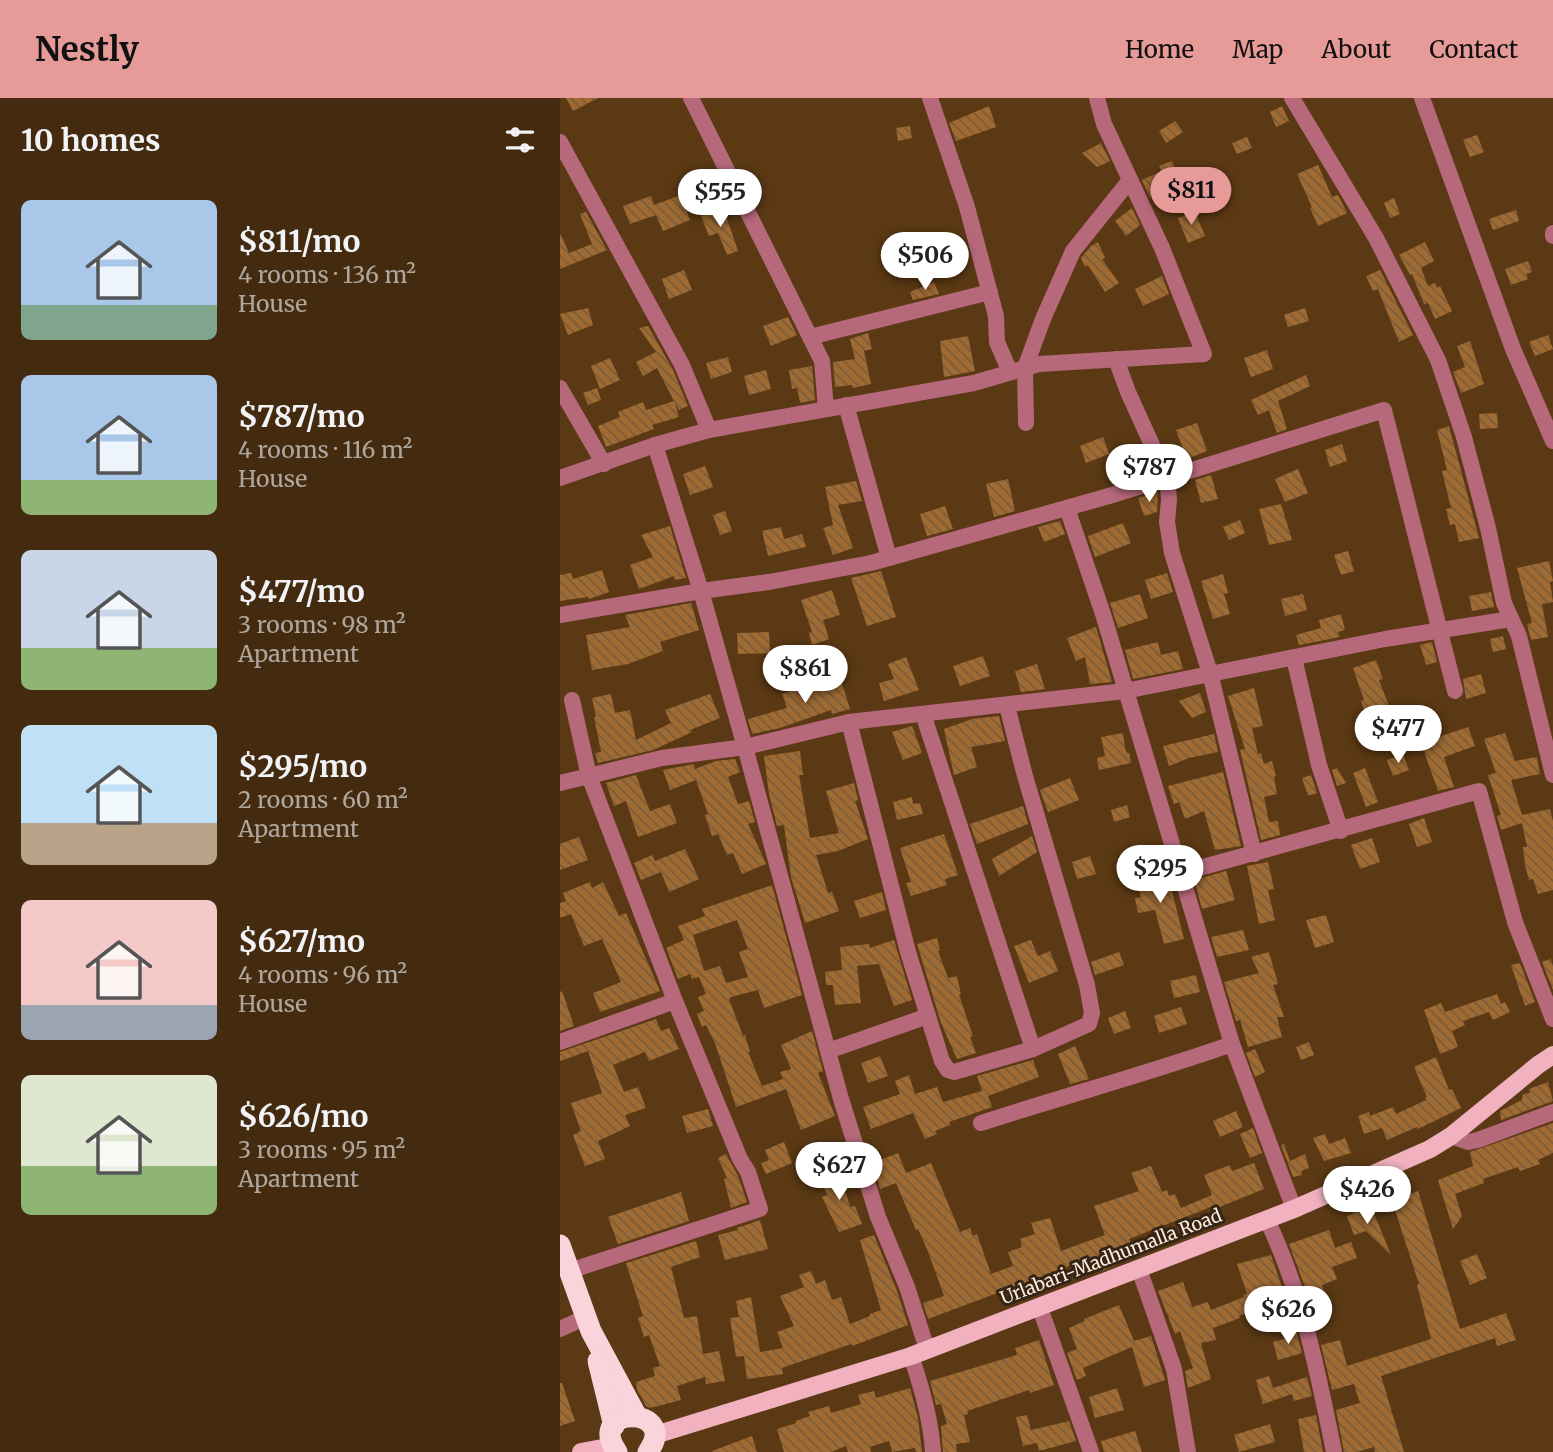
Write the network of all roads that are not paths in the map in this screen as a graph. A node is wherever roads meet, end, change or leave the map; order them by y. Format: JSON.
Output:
{"nodes":[{"id":1,"x":691,"y":98,"type":"edge"},
{"id":2,"x":930,"y":98,"type":"edge"},
{"id":3,"x":1097,"y":98,"type":"edge"},
{"id":4,"x":1292,"y":98,"type":"edge"},
{"id":5,"x":1422,"y":98,"type":"edge"},
{"id":6,"x":560,"y":142,"type":"edge"},
{"id":7,"x":1130,"y":180,"type":"junction"},
{"id":8,"x":990,"y":292,"type":"junction"},
{"id":9,"x":810,"y":337,"type":"junction"},
{"id":10,"x":1116,"y":359,"type":"junction"},
{"id":11,"x":1017,"y":370,"type":"junction"},
{"id":12,"x":560,"y":388,"type":"edge"},
{"id":13,"x":846,"y":405,"type":"junction"},
{"id":14,"x":826,"y":409,"type":"junction"},
{"id":15,"x":1026,"y":423,"type":"dead end"},
{"id":16,"x":709,"y":430,"type":"junction"},
{"id":17,"x":1553,"y":441,"type":"edge"},
{"id":18,"x":655,"y":445,"type":"junction"},
{"id":19,"x":604,"y":464,"type":"junction"},
{"id":20,"x":560,"y":478,"type":"edge"},
{"id":21,"x":1167,"y":478,"type":"junction"},
{"id":22,"x":1067,"y":508,"type":"junction"},
{"id":23,"x":889,"y":558,"type":"junction"},
{"id":24,"x":701,"y":591,"type":"junction"},
{"id":25,"x":560,"y":615,"type":"edge"},
{"id":26,"x":1511,"y":619,"type":"junction"},
{"id":27,"x":1439,"y":630,"type":"junction"},
{"id":28,"x":1294,"y":658,"type":"junction"},
{"id":29,"x":1210,"y":673,"type":"junction"},
{"id":30,"x":1125,"y":691,"type":"junction"},
{"id":31,"x":1455,"y":691,"type":"dead end"},
{"id":32,"x":572,"y":701,"type":"dead end"},
{"id":33,"x":1007,"y":706,"type":"junction"},
{"id":34,"x":923,"y":714,"type":"junction"},
{"id":35,"x":849,"y":722,"type":"junction"},
{"id":36,"x":746,"y":747,"type":"junction"},
{"id":37,"x":1553,"y":775,"type":"edge"},
{"id":38,"x":589,"y":776,"type":"junction"},
{"id":39,"x":560,"y":783,"type":"edge"},
{"id":40,"x":1340,"y":831,"type":"junction"},
{"id":41,"x":1254,"y":854,"type":"junction"},
{"id":42,"x":1181,"y":873,"type":"junction"},
{"id":43,"x":675,"y":1001,"type":"junction"},
{"id":44,"x":928,"y":1016,"type":"junction"},
{"id":45,"x":1553,"y":1020,"type":"edge"},
{"id":46,"x":560,"y":1042,"type":"edge"},
{"id":47,"x":1232,"y":1044,"type":"junction"},
{"id":48,"x":1033,"y":1049,"type":"junction"},
{"id":49,"x":828,"y":1051,"type":"junction"},
{"id":50,"x":1553,"y":1055,"type":"edge"},
{"id":51,"x":1553,"y":1112,"type":"edge"},
{"id":52,"x":981,"y":1123,"type":"dead end"},
{"id":53,"x":1451,"y":1136,"type":"junction"},
{"id":54,"x":1294,"y":1209,"type":"junction"},
{"id":55,"x":1266,"y":1220,"type":"junction"},
{"id":56,"x":560,"y":1245,"type":"edge"},
{"id":57,"x":1139,"y":1269,"type":"junction"},
{"id":58,"x":569,"y":1271,"type":"junction"},
{"id":59,"x":1040,"y":1308,"type":"junction"},
{"id":60,"x":588,"y":1324,"type":"junction"},
{"id":61,"x":560,"y":1329,"type":"edge"},
{"id":62,"x":919,"y":1353,"type":"junction"},
{"id":63,"x":636,"y":1415,"type":"junction"},
{"id":64,"x":614,"y":1441,"type":"edge"},
{"id":65,"x":652,"y":1447,"type":"edge"},
{"id":66,"x":581,"y":1452,"type":"edge"},
{"id":67,"x":933,"y":1452,"type":"edge"},
{"id":68,"x":1091,"y":1452,"type":"edge"},
{"id":69,"x":1188,"y":1452,"type":"edge"},
{"id":70,"x":1334,"y":1452,"type":"edge"}],
"edges":[{"from":1,"to":9,"type":"street"},
{"from":2,"to":8,"type":"street"},
{"from":3,"to":7,"type":"street"},
{"from":4,"to":26,"type":"street"},
{"from":5,"to":17,"type":"street"},
{"from":6,"to":16,"type":"street"},
{"from":7,"to":10,"type":"street"},
{"from":7,"to":11,"type":"street"},
{"from":8,"to":9,"type":"street"},
{"from":8,"to":11,"type":"street"},
{"from":9,"to":14,"type":"street"},
{"from":10,"to":11,"type":"street"},
{"from":10,"to":21,"type":"street"},
{"from":11,"to":13,"type":"street"},
{"from":11,"to":15,"type":"street"},
{"from":12,"to":19,"type":"street"},
{"from":13,"to":14,"type":"street"},
{"from":13,"to":23,"type":"street"},
{"from":14,"to":16,"type":"street"},
{"from":16,"to":18,"type":"street"},
{"from":18,"to":19,"type":"street"},
{"from":18,"to":24,"type":"street"},
{"from":19,"to":20,"type":"street"},
{"from":21,"to":22,"type":"street"},
{"from":21,"to":27,"type":"street"},
{"from":21,"to":29,"type":"street"},
{"from":22,"to":23,"type":"street"},
{"from":22,"to":30,"type":"street"},
{"from":23,"to":24,"type":"street"},
{"from":24,"to":25,"type":"street"},
{"from":24,"to":36,"type":"street"},
{"from":26,"to":27,"type":"street"},
{"from":26,"to":37,"type":"street"},
{"from":27,"to":28,"type":"street"},
{"from":27,"to":31,"type":"street"},
{"from":28,"to":29,"type":"street"},
{"from":28,"to":40,"type":"street"},
{"from":29,"to":30,"type":"street"},
{"from":29,"to":41,"type":"street"},
{"from":30,"to":33,"type":"street"},
{"from":30,"to":42,"type":"street"},
{"from":32,"to":38,"type":"street"},
{"from":33,"to":34,"type":"street"},
{"from":33,"to":48,"type":"street"},
{"from":34,"to":35,"type":"street"},
{"from":34,"to":48,"type":"street"},
{"from":35,"to":36,"type":"street"},
{"from":35,"to":44,"type":"street"},
{"from":36,"to":38,"type":"street"},
{"from":36,"to":49,"type":"street"},
{"from":38,"to":39,"type":"street"},
{"from":38,"to":43,"type":"street"},
{"from":40,"to":41,"type":"street"},
{"from":40,"to":45,"type":"street"},
{"from":41,"to":42,"type":"street"},
{"from":42,"to":47,"type":"street"},
{"from":43,"to":46,"type":"street"},
{"from":43,"to":58,"type":"street"},
{"from":44,"to":48,"type":"street"},
{"from":44,"to":49,"type":"street"},
{"from":47,"to":52,"type":"street"},
{"from":47,"to":54,"type":"street"},
{"from":49,"to":62,"type":"street"},
{"from":50,"to":53,"type":"main road","name":"Urlabari-Madhumalla Road"},
{"from":51,"to":53,"type":"street"},
{"from":53,"to":54,"type":"main road","name":"Urlabari-Madhumalla Road"},
{"from":54,"to":55,"type":"main road","name":"Urlabari-Madhumalla Road"},
{"from":55,"to":57,"type":"main road","name":"Urlabari-Madhumalla Road"},
{"from":55,"to":70,"type":"street"},
{"from":56,"to":58,"type":"highway"},
{"from":57,"to":59,"type":"main road","name":"Urlabari-Madhumalla Road"},
{"from":57,"to":69,"type":"street"},
{"from":58,"to":60,"type":"highway"},
{"from":59,"to":62,"type":"main road","name":"Urlabari-Madhumalla Road"},
{"from":59,"to":68,"type":"street"},
{"from":60,"to":61,"type":"street"},
{"from":60,"to":63,"type":"highway"},
{"from":60,"to":64,"type":"highway"},
{"from":62,"to":65,"type":"main road","name":"Urlabari-Madhumalla Road"},
{"from":62,"to":67,"type":"street"},
{"from":63,"to":64,"type":"highway"},
{"from":63,"to":65,"type":"highway"},
{"from":64,"to":66,"type":"main road"}]}
